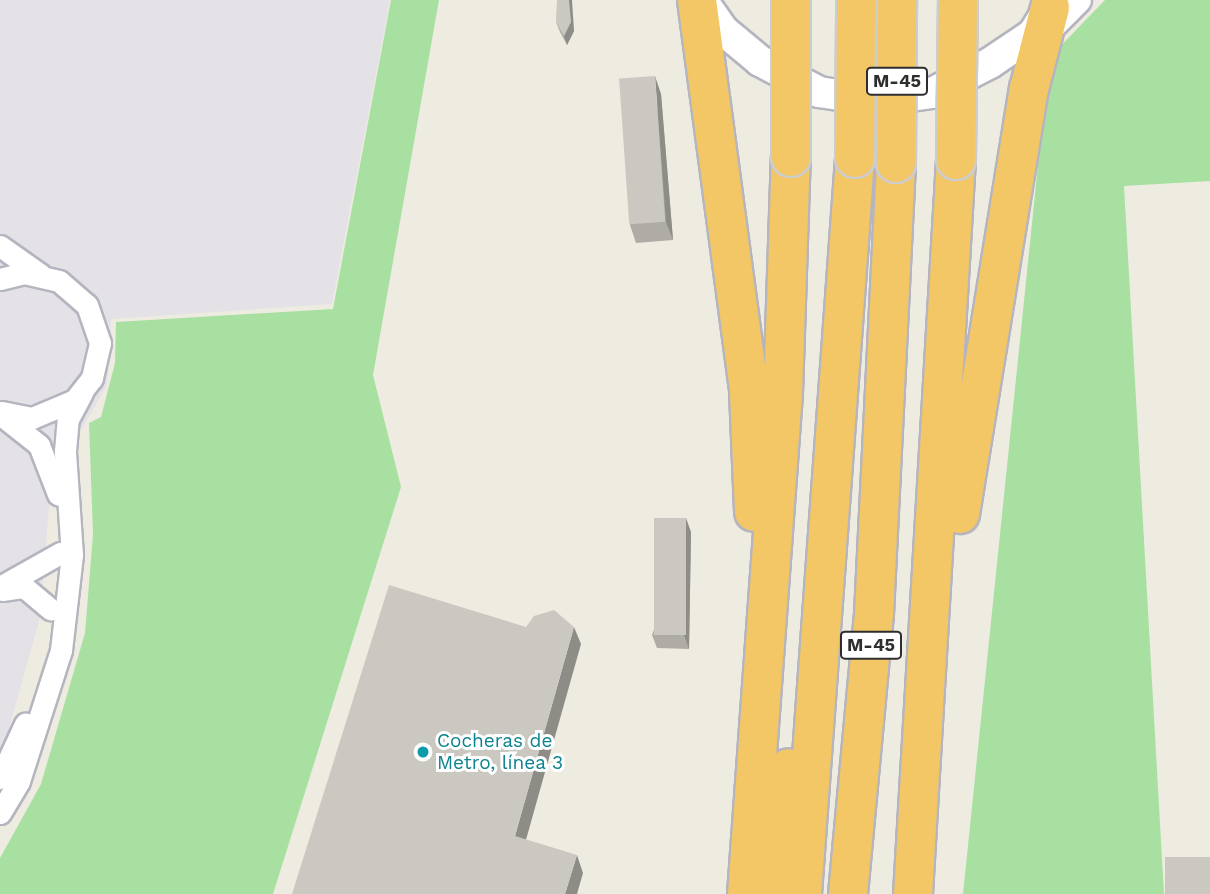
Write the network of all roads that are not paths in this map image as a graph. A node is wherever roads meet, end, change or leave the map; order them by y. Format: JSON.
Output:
{"nodes":[{"id":1,"x":697,"y":0,"type":"edge"},
{"id":2,"x":702,"y":0,"type":"edge"},
{"id":3,"x":791,"y":0,"type":"edge"},
{"id":4,"x":856,"y":0,"type":"edge"},
{"id":5,"x":897,"y":0,"type":"edge"},
{"id":6,"x":958,"y":0,"type":"edge"},
{"id":7,"x":1056,"y":11,"type":"edge"},
{"id":8,"x":0,"y":246,"type":"edge"},
{"id":9,"x":41,"y":275,"type":"junction"},
{"id":10,"x":0,"y":279,"type":"edge"},
{"id":11,"x":82,"y":393,"type":"junction"},
{"id":12,"x":0,"y":413,"type":"edge"},
{"id":13,"x":60,"y":553,"type":"junction"},
{"id":14,"x":825,"y":585,"type":"junction"},
{"id":15,"x":0,"y":588,"type":"edge"},
{"id":16,"x":51,"y":610,"type":"junction"},
{"id":17,"x":761,"y":696,"type":"junction"},
{"id":18,"x":928,"y":706,"type":"junction"},
{"id":19,"x":0,"y":778,"type":"edge"},
{"id":20,"x":0,"y":813,"type":"edge"},
{"id":21,"x":747,"y":894,"type":"edge"},
{"id":22,"x":770,"y":894,"type":"edge"},
{"id":23,"x":802,"y":894,"type":"edge"},
{"id":24,"x":848,"y":894,"type":"edge"},
{"id":25,"x":913,"y":894,"type":"edge"}],
"edges":[{"from":1,"to":17,"type":"highway"},
{"from":2,"to":7,"type":"main road"},
{"from":3,"to":17,"type":"highway","bridge":true},
{"from":4,"to":14,"type":"highway","number":"M-45","bridge":true},
{"from":5,"to":24,"type":"highway","number":"M-45","bridge":true},
{"from":6,"to":18,"type":"highway","bridge":true},
{"from":7,"to":18,"type":"highway"},
{"from":8,"to":9,"type":"street"},
{"from":9,"to":10,"type":"street"},
{"from":9,"to":11,"type":"street"},
{"from":11,"to":12,"type":"street"},
{"from":11,"to":20,"type":"street"},
{"from":12,"to":13,"type":"street"},
{"from":13,"to":15,"type":"street"},
{"from":13,"to":16,"type":"street"},
{"from":14,"to":22,"type":"highway"},
{"from":14,"to":23,"type":"highway","number":"M-45"},
{"from":15,"to":16,"type":"street"},
{"from":16,"to":19,"type":"street"},
{"from":17,"to":21,"type":"highway"},
{"from":18,"to":25,"type":"highway"}]}
